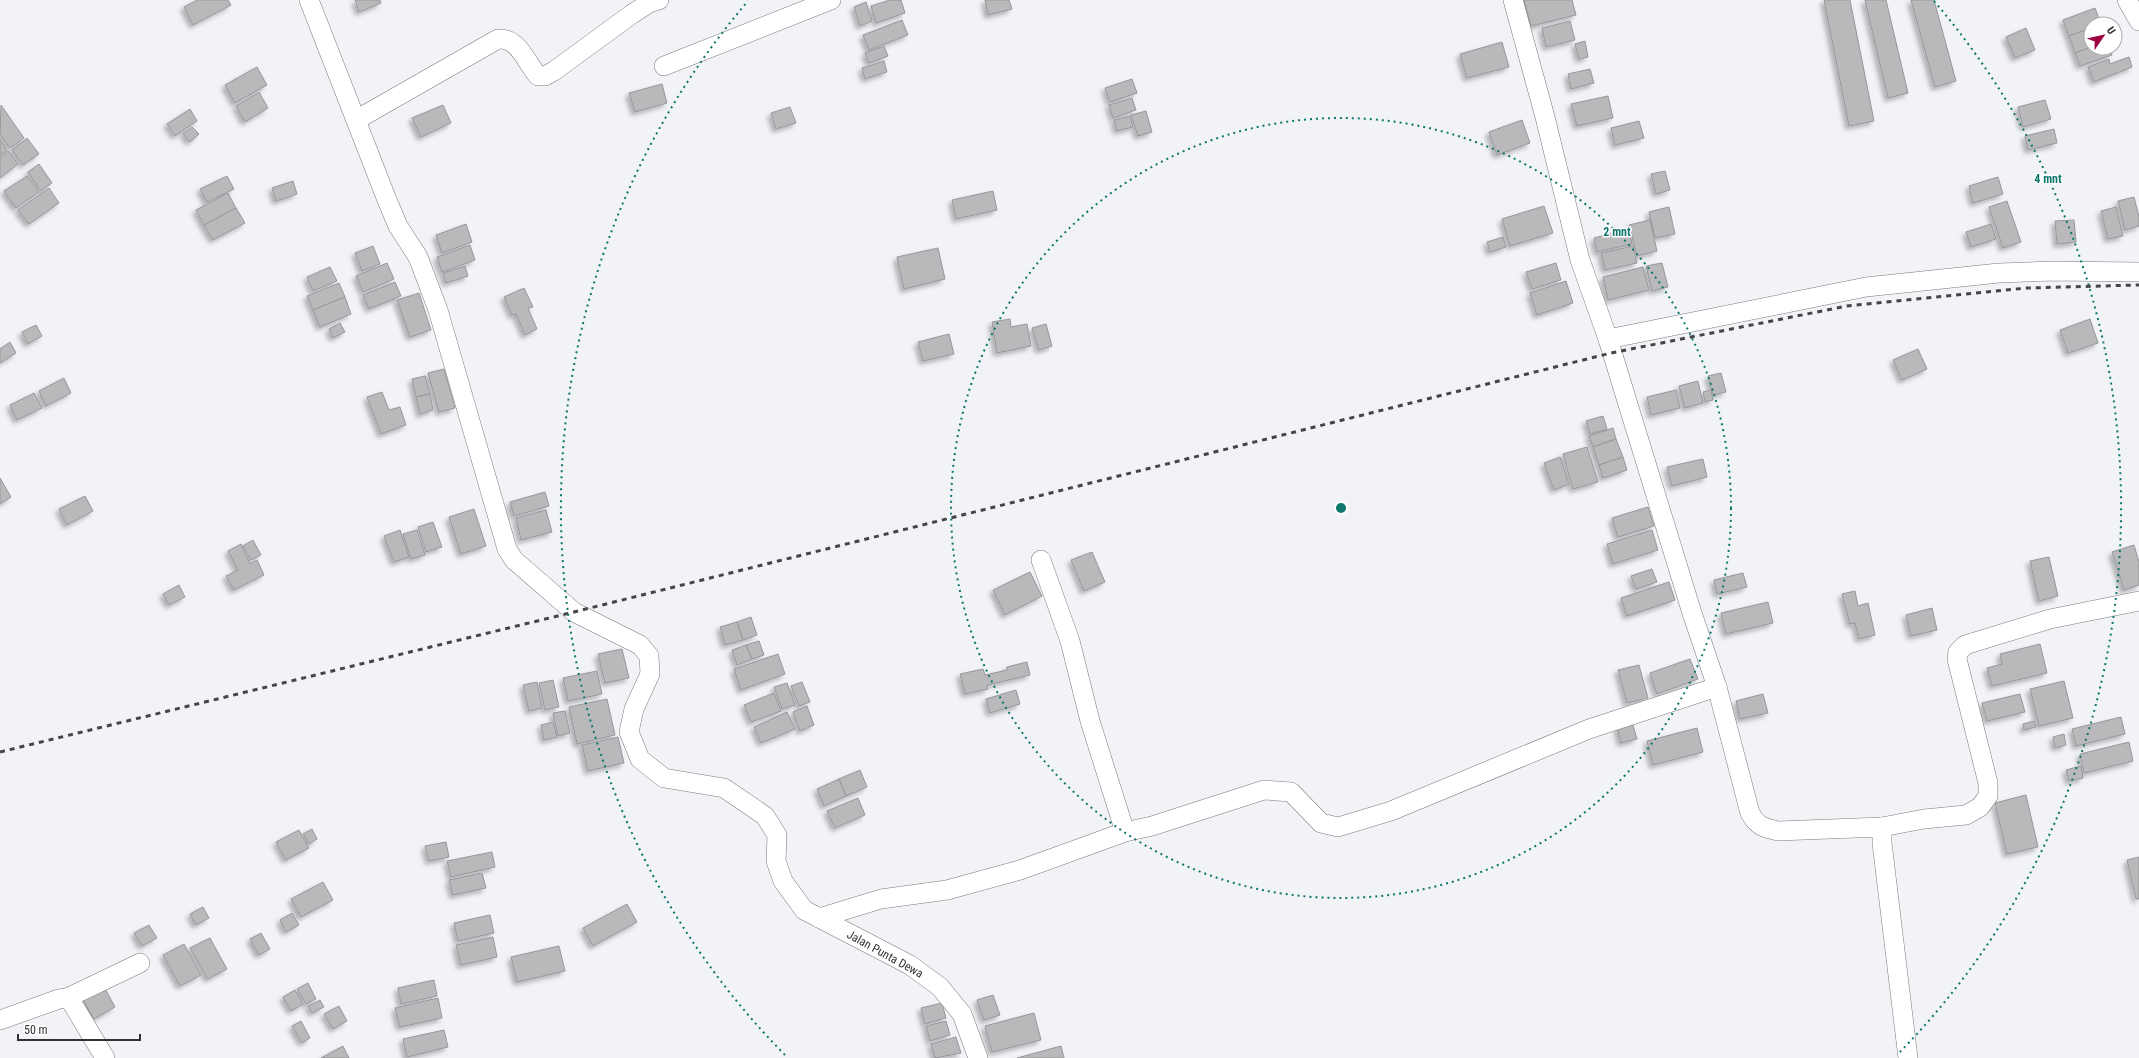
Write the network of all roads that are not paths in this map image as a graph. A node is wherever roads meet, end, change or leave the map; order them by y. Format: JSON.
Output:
{"nodes":[{"id":1,"x":309,"y":0,"type":"edge"},
{"id":2,"x":659,"y":0,"type":"edge"},
{"id":3,"x":831,"y":0,"type":"edge"},
{"id":4,"x":1513,"y":0,"type":"edge"},
{"id":5,"x":2127,"y":0,"type":"edge"},
{"id":6,"x":2139,"y":22,"type":"edge"},
{"id":7,"x":664,"y":66,"type":"dead end"},
{"id":8,"x":356,"y":120,"type":"junction"},
{"id":9,"x":2139,"y":272,"type":"edge"},
{"id":10,"x":1608,"y":339,"type":"junction"},
{"id":11,"x":1040,"y":560,"type":"dead end"},
{"id":12,"x":2139,"y":601,"type":"edge"},
{"id":13,"x":1718,"y":687,"type":"junction"},
{"id":14,"x":1882,"y":827,"type":"junction"},
{"id":15,"x":1125,"y":832,"type":"junction"},
{"id":16,"x":819,"y":918,"type":"junction"},
{"id":17,"x":140,"y":963,"type":"dead end"},
{"id":18,"x":67,"y":998,"type":"junction"},
{"id":19,"x":0,"y":1020,"type":"edge"},
{"id":20,"x":105,"y":1058,"type":"edge"},
{"id":21,"x":978,"y":1058,"type":"edge"},
{"id":22,"x":1908,"y":1058,"type":"edge"}],
"edges":[{"from":1,"to":8,"type":"street","name":"Jalan Punta Dewa"},
{"from":2,"to":8,"type":"street"},
{"from":3,"to":7,"type":"street"},
{"from":4,"to":10,"type":"street"},
{"from":5,"to":6,"type":"street"},
{"from":8,"to":16,"type":"street","name":"Jalan Punta Dewa"},
{"from":9,"to":10,"type":"street"},
{"from":10,"to":13,"type":"street"},
{"from":11,"to":15,"type":"street"},
{"from":12,"to":14,"type":"street"},
{"from":13,"to":14,"type":"street"},
{"from":13,"to":15,"type":"street"},
{"from":14,"to":22,"type":"street"},
{"from":15,"to":16,"type":"street"},
{"from":16,"to":21,"type":"street","name":"Jalan Punta Dewa"},
{"from":17,"to":18,"type":"street"},
{"from":18,"to":19,"type":"street"},
{"from":18,"to":20,"type":"street"}]}
